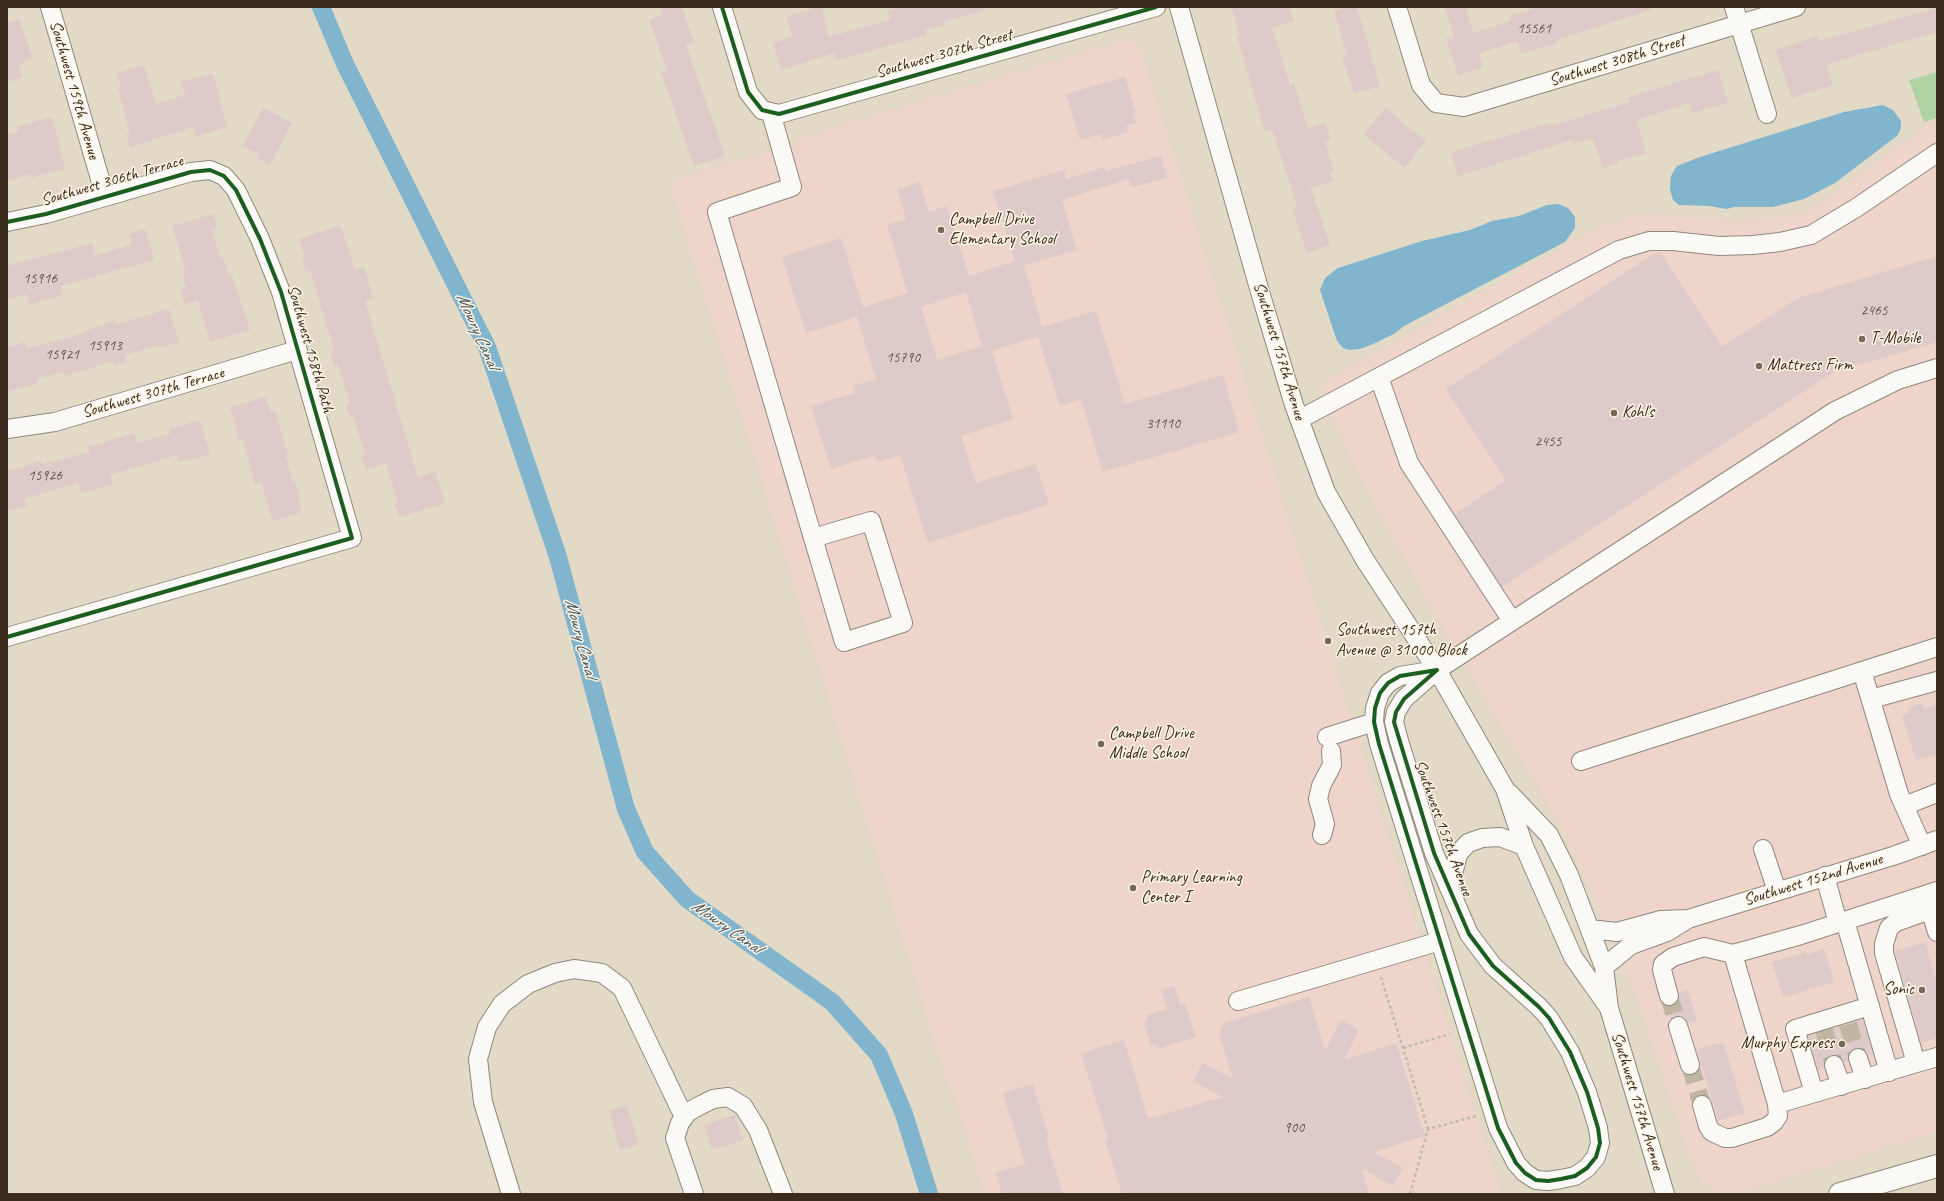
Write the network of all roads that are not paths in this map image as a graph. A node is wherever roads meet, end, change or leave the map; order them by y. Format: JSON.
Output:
{"nodes":[{"id":1,"x":50,"y":7,"type":"edge"},
{"id":2,"x":722,"y":7,"type":"edge"},
{"id":3,"x":1156,"y":7,"type":"edge"},
{"id":4,"x":1180,"y":7,"type":"edge"},
{"id":5,"x":1398,"y":7,"type":"edge"},
{"id":6,"x":1796,"y":7,"type":"edge"},
{"id":7,"x":1737,"y":15,"type":"edge"},
{"id":8,"x":771,"y":113,"type":"junction"},
{"id":9,"x":1767,"y":114,"type":"dead end"},
{"id":10,"x":1937,"y":153,"type":"edge"},
{"id":11,"x":224,"y":176,"type":"joint"},
{"id":12,"x":105,"y":196,"type":"junction"},
{"id":13,"x":7,"y":222,"type":"edge"},
{"id":14,"x":297,"y":350,"type":"junction"},
{"id":15,"x":1937,"y":368,"type":"edge"},
{"id":16,"x":1379,"y":377,"type":"junction"},
{"id":17,"x":1300,"y":419,"type":"junction"},
{"id":18,"x":7,"y":429,"type":"edge"},
{"id":19,"x":813,"y":538,"type":"junction"},
{"id":20,"x":1512,"y":621,"type":"junction"},
{"id":21,"x":7,"y":637,"type":"edge"},
{"id":22,"x":1937,"y":647,"type":"edge"},
{"id":23,"x":1438,"y":670,"type":"junction"},
{"id":24,"x":1862,"y":671,"type":"junction"},
{"id":25,"x":1937,"y":681,"type":"edge"},
{"id":26,"x":1870,"y":699,"type":"junction"},
{"id":27,"x":1374,"y":722,"type":"junction"},
{"id":28,"x":1581,"y":761,"type":"dead end"},
{"id":29,"x":1505,"y":789,"type":"junction"},
{"id":30,"x":1937,"y":793,"type":"edge"},
{"id":31,"x":1904,"y":806,"type":"junction"},
{"id":32,"x":1322,"y":835,"type":"dead end"},
{"id":33,"x":1930,"y":843,"type":"edge"},
{"id":34,"x":1524,"y":846,"type":"junction"},
{"id":35,"x":1763,"y":849,"type":"dead end"},
{"id":36,"x":1825,"y":876,"type":"junction"},
{"id":37,"x":1450,"y":886,"type":"junction"},
{"id":38,"x":1777,"y":891,"type":"junction"},
{"id":39,"x":1931,"y":898,"type":"edge"},
{"id":40,"x":1688,"y":919,"type":"junction"},
{"id":41,"x":1842,"y":922,"type":"junction"},
{"id":42,"x":1590,"y":929,"type":"junction"},
{"id":43,"x":1937,"y":932,"type":"edge"},
{"id":44,"x":1440,"y":941,"type":"junction"},
{"id":45,"x":1733,"y":954,"type":"junction"},
{"id":46,"x":1604,"y":967,"type":"junction"},
{"id":47,"x":1669,"y":996,"type":"tunnel mouth"},
{"id":48,"x":1238,"y":1001,"type":"dead end"},
{"id":49,"x":1870,"y":1006,"type":"junction"},
{"id":50,"x":1609,"y":1008,"type":"junction"},
{"id":51,"x":1678,"y":1026,"type":"tunnel mouth"},
{"id":52,"x":1937,"y":1057,"type":"edge"},
{"id":53,"x":1858,"y":1058,"type":"tunnel mouth"},
{"id":54,"x":1916,"y":1063,"type":"junction"},
{"id":55,"x":1690,"y":1065,"type":"tunnel mouth"},
{"id":56,"x":1834,"y":1065,"type":"tunnel mouth"},
{"id":57,"x":1890,"y":1072,"type":"junction"},
{"id":58,"x":1865,"y":1079,"type":"junction"},
{"id":59,"x":1841,"y":1086,"type":"junction"},
{"id":60,"x":1814,"y":1093,"type":"junction"},
{"id":61,"x":1702,"y":1104,"type":"tunnel mouth"},
{"id":62,"x":1777,"y":1104,"type":"junction"},
{"id":63,"x":684,"y":1117,"type":"junction"},
{"id":64,"x":1937,"y":1166,"type":"edge"},
{"id":65,"x":511,"y":1194,"type":"edge"},
{"id":66,"x":694,"y":1194,"type":"edge"},
{"id":67,"x":783,"y":1194,"type":"edge"},
{"id":68,"x":1665,"y":1194,"type":"edge"},
{"id":69,"x":1840,"y":1194,"type":"edge"}],
"edges":[{"from":1,"to":12,"type":"street","name":"Southwest 159th Avenue"},
{"from":2,"to":8,"type":"street"},
{"from":3,"to":8,"type":"street","name":"Southwest 307th Street"},
{"from":4,"to":17,"type":"street","name":"Southwest 157th Avenue"},
{"from":5,"to":7,"type":"street","name":"Southwest 308th Street"},
{"from":6,"to":7,"type":"street","name":"Southwest 308th Street"},
{"from":7,"to":9,"type":"street"},
{"from":8,"to":19,"type":"street"},
{"from":10,"to":16,"type":"street"},
{"from":11,"to":12,"type":"street","name":"Southwest 306th Terrace"},
{"from":11,"to":14,"type":"street","name":"Southwest 158th Path"},
{"from":12,"to":13,"type":"street","name":"Southwest 306th Terrace"},
{"from":14,"to":18,"type":"street","name":"Southwest 307th Terrace"},
{"from":14,"to":21,"type":"street","name":"Southwest 158th Path"},
{"from":15,"to":20,"type":"street"},
{"from":16,"to":17,"type":"street"},
{"from":16,"to":20,"type":"street"},
{"from":17,"to":23,"type":"street","name":"Southwest 157th Avenue"},
{"from":19,"to":19,"type":"street"},
{"from":20,"to":23,"type":"street"},
{"from":22,"to":24,"type":"street"},
{"from":23,"to":27,"type":"street","name":"Southwest 157th Avenue"},
{"from":23,"to":29,"type":"street","name":"Southwest 157th Avenue"},
{"from":23,"to":37,"type":"street","name":"Southwest 157th Avenue"},
{"from":24,"to":26,"type":"street"},
{"from":24,"to":28,"type":"street"},
{"from":25,"to":26,"type":"street"},
{"from":26,"to":31,"type":"street"},
{"from":27,"to":32,"type":"street"},
{"from":27,"to":44,"type":"street","name":"Southwest 157th Avenue"},
{"from":29,"to":34,"type":"street","name":"Southwest 157th Avenue"},
{"from":29,"to":42,"type":"street","name":"Southwest 157th Avenue"},
{"from":30,"to":31,"type":"street"},
{"from":31,"to":33,"type":"street"},
{"from":33,"to":36,"type":"street","name":"Southwest 152nd Avenue"},
{"from":34,"to":37,"type":"street","name":"Southwest 157th Avenue"},
{"from":34,"to":50,"type":"street","name":"Southwest 157th Avenue"},
{"from":35,"to":38,"type":"street"},
{"from":36,"to":38,"type":"street","name":"Southwest 152nd Avenue"},
{"from":36,"to":41,"type":"street"},
{"from":37,"to":44,"type":"street","name":"Southwest 157th Avenue"},
{"from":38,"to":40,"type":"street","name":"Southwest 152nd Avenue"},
{"from":39,"to":41,"type":"street"},
{"from":39,"to":43,"type":"street"},
{"from":39,"to":54,"type":"street"},
{"from":40,"to":42,"type":"street","name":"Southwest 152nd Avenue"},
{"from":40,"to":46,"type":"street","name":"Southwest 152nd Avenue"},
{"from":41,"to":45,"type":"street"},
{"from":41,"to":49,"type":"street"},
{"from":42,"to":46,"type":"street","name":"Southwest 157th Avenue"},
{"from":44,"to":48,"type":"street"},
{"from":45,"to":47,"type":"street"},
{"from":45,"to":62,"type":"street"},
{"from":46,"to":50,"type":"street","name":"Southwest 157th Avenue"},
{"from":49,"to":57,"type":"street"},
{"from":49,"to":60,"type":"street"},
{"from":50,"to":68,"type":"street","name":"Southwest 157th Avenue"},
{"from":51,"to":55,"type":"street"},
{"from":52,"to":54,"type":"street"},
{"from":53,"to":58,"type":"street"},
{"from":54,"to":57,"type":"street"},
{"from":56,"to":59,"type":"street"},
{"from":57,"to":58,"type":"street"},
{"from":58,"to":59,"type":"street"},
{"from":59,"to":60,"type":"street"},
{"from":60,"to":62,"type":"street"},
{"from":61,"to":62,"type":"street"},
{"from":63,"to":65,"type":"street"},
{"from":63,"to":66,"type":"street"},
{"from":63,"to":67,"type":"street"},
{"from":64,"to":69,"type":"main road"}]}
